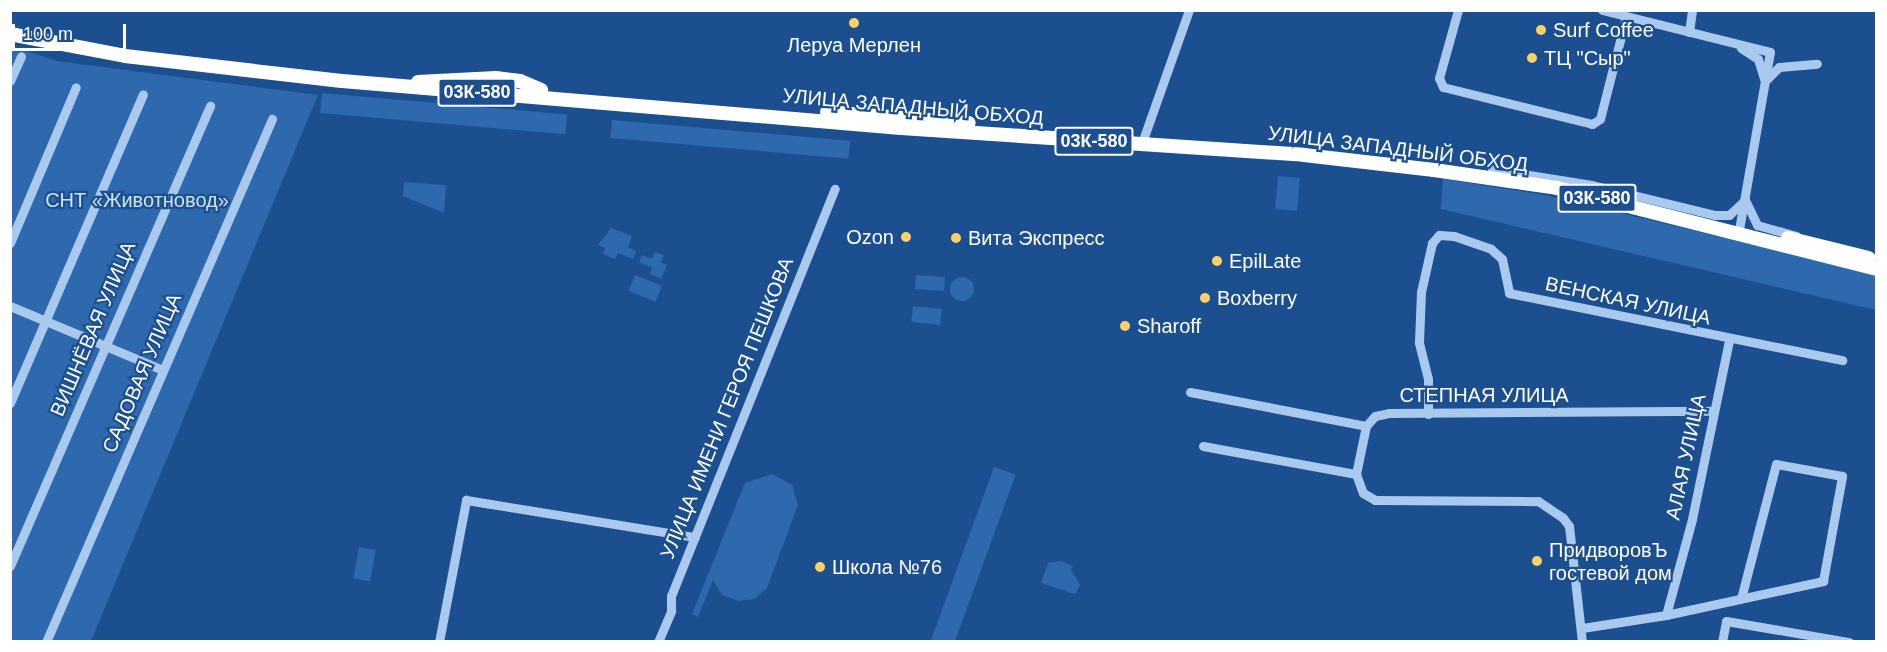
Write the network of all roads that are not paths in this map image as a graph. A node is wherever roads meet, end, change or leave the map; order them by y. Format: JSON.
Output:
{"nodes":[{"id":1,"x":1189,"y":10,"type":"edge"},
{"id":2,"x":1458,"y":10,"type":"edge"},
{"id":3,"x":1602,"y":10,"type":"edge"},
{"id":4,"x":1692,"y":10,"type":"edge"},
{"id":5,"x":1626,"y":16,"type":"junction"},
{"id":6,"x":10,"y":27,"type":"edge"},
{"id":7,"x":1689,"y":32,"type":"junction"},
{"id":8,"x":10,"y":34,"type":"edge"},
{"id":9,"x":1735,"y":44,"type":"junction"},
{"id":10,"x":21,"y":56,"type":"dead end"},
{"id":11,"x":1817,"y":64,"type":"dead end"},
{"id":12,"x":10,"y":81,"type":"edge"},
{"id":13,"x":1765,"y":84,"type":"junction"},
{"id":14,"x":76,"y":87,"type":"dead end"},
{"id":15,"x":143,"y":93,"type":"dead end"},
{"id":16,"x":210,"y":106,"type":"dead end"},
{"id":17,"x":272,"y":119,"type":"dead end"},
{"id":18,"x":1144,"y":137,"type":"junction"},
{"id":19,"x":1492,"y":169,"type":"junction"},
{"id":20,"x":836,"y":189,"type":"dead end"},
{"id":21,"x":1745,"y":200,"type":"junction"},
{"id":22,"x":1739,"y":230,"type":"junction"},
{"id":23,"x":10,"y":243,"type":"edge"},
{"id":24,"x":1876,"y":258,"type":"edge"},
{"id":25,"x":1876,"y":270,"type":"edge"},
{"id":26,"x":10,"y":306,"type":"edge"},
{"id":27,"x":45,"y":322,"type":"junction"},
{"id":28,"x":1729,"y":340,"type":"junction"},
{"id":29,"x":104,"y":345,"type":"junction"},
{"id":30,"x":1842,"y":360,"type":"dead end"},
{"id":31,"x":163,"y":370,"type":"junction"},
{"id":32,"x":1190,"y":392,"type":"dead end"},
{"id":33,"x":10,"y":403,"type":"edge"},
{"id":34,"x":1714,"y":411,"type":"junction"},
{"id":35,"x":1428,"y":414,"type":"junction"},
{"id":36,"x":1366,"y":426,"type":"junction"},
{"id":37,"x":1203,"y":446,"type":"dead end"},
{"id":38,"x":1356,"y":474,"type":"junction"},
{"id":39,"x":695,"y":537,"type":"junction"},
{"id":40,"x":10,"y":566,"type":"edge"},
{"id":41,"x":1741,"y":598,"type":"junction"},
{"id":42,"x":1666,"y":615,"type":"junction"},
{"id":43,"x":1582,"y":628,"type":"junction"},
{"id":44,"x":46,"y":642,"type":"edge"},
{"id":45,"x":440,"y":642,"type":"edge"},
{"id":46,"x":658,"y":642,"type":"edge"},
{"id":47,"x":1582,"y":642,"type":"edge"},
{"id":48,"x":1722,"y":642,"type":"edge"},
{"id":49,"x":1849,"y":642,"type":"edge"}],
"edges":[{"from":1,"to":18,"type":"street"},
{"from":2,"to":5,"type":"street"},
{"from":3,"to":5,"type":"street"},
{"from":4,"to":7,"type":"street"},
{"from":5,"to":7,"type":"street"},
{"from":6,"to":18,"type":"highway","name":"УЛИЦА ЗАПАДНЫЙ ОБХОД","number":"03К-580"},
{"from":7,"to":9,"type":"street"},
{"from":8,"to":22,"type":"highway","name":"УЛИЦА ЗАПАДНЫЙ ОБХОД","number":"03К-580"},
{"from":9,"to":13,"type":"street"},
{"from":9,"to":13,"type":"street"},
{"from":10,"to":12,"type":"street"},
{"from":11,"to":13,"type":"street"},
{"from":13,"to":21,"type":"street"},
{"from":14,"to":23,"type":"street"},
{"from":15,"to":27,"type":"street"},
{"from":16,"to":29,"type":"street","name":"ВИШНЁВАЯ УЛИЦА"},
{"from":17,"to":31,"type":"street","name":"САДОВАЯ УЛИЦА"},
{"from":18,"to":19,"type":"highway","name":"УЛИЦА ЗАПАДНЫЙ ОБХОД","number":"03К-580"},
{"from":19,"to":21,"type":"street"},
{"from":19,"to":22,"type":"highway","name":"УЛИЦА ЗАПАДНЫЙ ОБХОД","number":"03К-580"},
{"from":20,"to":39,"type":"street","name":"УЛИЦА ИМЕНИ ГЕРОЯ ПЕШКОВА"},
{"from":21,"to":22,"type":"street"},
{"from":21,"to":24,"type":"street"},
{"from":22,"to":24,"type":"highway","name":"УЛИЦА ЗАПАДНЫЙ ОБХОД","number":"03К-580"},
{"from":22,"to":25,"type":"highway","name":"УЛИЦА ЗАПАДНЫЙ ОБХОД","number":"03К-580"},
{"from":26,"to":27,"type":"street"},
{"from":27,"to":29,"type":"street"},
{"from":27,"to":33,"type":"street"},
{"from":28,"to":30,"type":"street","name":"ВЕНСКАЯ УЛИЦА"},
{"from":28,"to":34,"type":"street","name":"АЛАЯ УЛИЦА"},
{"from":28,"to":35,"type":"street","name":"ВЕНСКАЯ УЛИЦА"},
{"from":29,"to":31,"type":"street"},
{"from":29,"to":40,"type":"street","name":"ВИШНЁВАЯ УЛИЦА"},
{"from":31,"to":44,"type":"street","name":"САДОВАЯ УЛИЦА"},
{"from":32,"to":36,"type":"street"},
{"from":34,"to":35,"type":"street","name":"СТЕПНАЯ УЛИЦА"},
{"from":34,"to":42,"type":"street","name":"АЛАЯ УЛИЦА"},
{"from":35,"to":36,"type":"street","name":"СТЕПНАЯ УЛИЦА"},
{"from":36,"to":38,"type":"street"},
{"from":37,"to":38,"type":"street"},
{"from":38,"to":43,"type":"street"},
{"from":39,"to":45,"type":"street"},
{"from":39,"to":46,"type":"street","name":"УЛИЦА ИМЕНИ ГЕРОЯ ПЕШКОВА"},
{"from":41,"to":41,"type":"street"},
{"from":41,"to":42,"type":"street"},
{"from":42,"to":43,"type":"street"},
{"from":43,"to":47,"type":"street"},
{"from":48,"to":49,"type":"street"}]}
